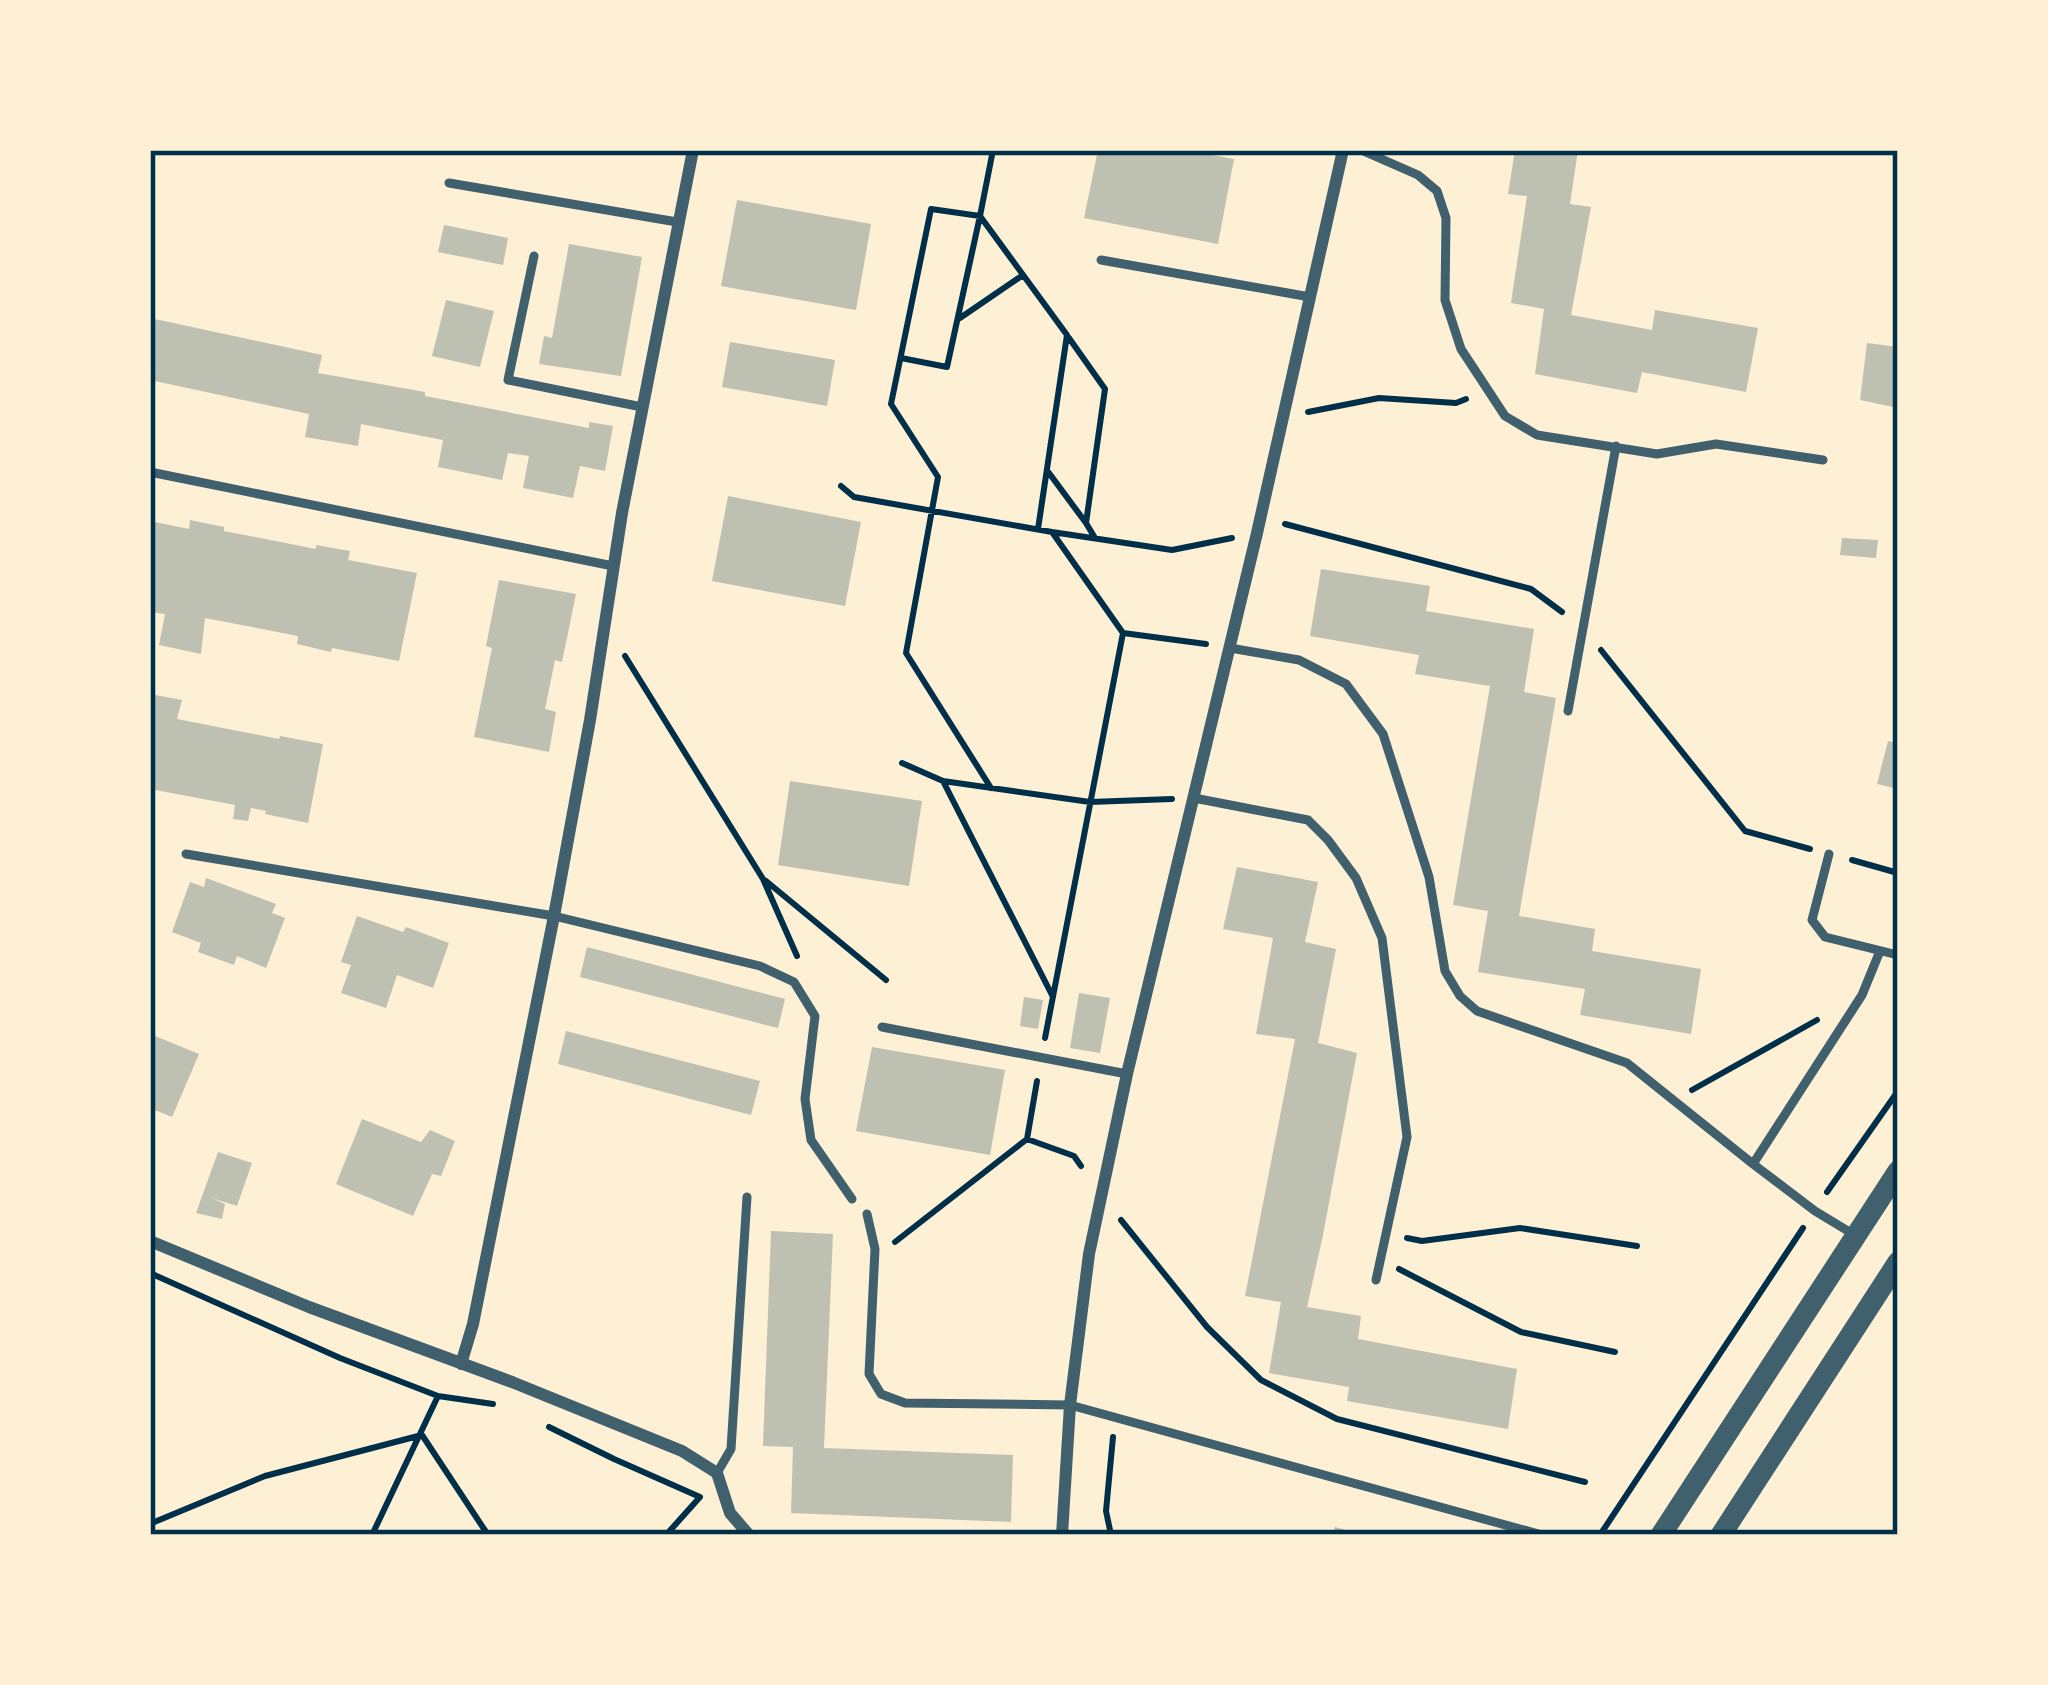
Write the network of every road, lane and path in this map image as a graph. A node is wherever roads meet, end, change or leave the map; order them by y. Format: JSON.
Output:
{"nodes":[{"id":1,"x":693,"y":150,"type":"edge"},
{"id":2,"x":993,"y":150,"type":"edge"},
{"id":3,"x":1343,"y":150,"type":"edge"},
{"id":4,"x":1361,"y":150,"type":"edge"},
{"id":5,"x":449,"y":183,"type":"dead end"},
{"id":6,"x":980,"y":216,"type":"junction"},
{"id":7,"x":677,"y":222,"type":"junction"},
{"id":8,"x":534,"y":256,"type":"dead end"},
{"id":9,"x":1101,"y":260,"type":"dead end"},
{"id":10,"x":1023,"y":275,"type":"junction"},
{"id":11,"x":1310,"y":297,"type":"junction"},
{"id":12,"x":957,"y":320,"type":"junction"},
{"id":13,"x":1067,"y":335,"type":"junction"},
{"id":14,"x":901,"y":358,"type":"junction"},
{"id":15,"x":1486,"y":391,"type":"junction"},
{"id":16,"x":642,"y":407,"type":"junction"},
{"id":17,"x":1286,"y":409,"type":"junction"},
{"id":18,"x":1616,"y":446,"type":"junction"},
{"id":19,"x":1822,"y":460,"type":"dead end"},
{"id":20,"x":1047,"y":471,"type":"junction"},
{"id":21,"x":150,"y":472,"type":"edge"},
{"id":22,"x":841,"y":486,"type":"dead end"},
{"id":23,"x":933,"y":511,"type":"junction"},
{"id":24,"x":1086,"y":523,"type":"junction"},
{"id":25,"x":1038,"y":529,"type":"junction"},
{"id":26,"x":1052,"y":532,"type":"junction"},
{"id":27,"x":1257,"y":533,"type":"junction"},
{"id":28,"x":1096,"y":538,"type":"junction"},
{"id":29,"x":613,"y":566,"type":"junction"},
{"id":30,"x":605,"y":623,"type":"junction"},
{"id":31,"x":1585,"y":630,"type":"junction"},
{"id":32,"x":1123,"y":632,"type":"junction"},
{"id":33,"x":1230,"y":648,"type":"junction"},
{"id":34,"x":1568,"y":711,"type":"dead end"},
{"id":35,"x":902,"y":763,"type":"dead end"},
{"id":36,"x":943,"y":781,"type":"junction"},
{"id":37,"x":991,"y":788,"type":"junction"},
{"id":38,"x":1194,"y":798,"type":"junction"},
{"id":39,"x":1090,"y":802,"type":"junction"},
{"id":40,"x":185,"y":854,"type":"dead end"},
{"id":41,"x":1829,"y":854,"type":"junction"},
{"id":42,"x":1898,"y":873,"type":"edge"},
{"id":43,"x":763,"y":879,"type":"junction"},
{"id":44,"x":554,"y":916,"type":"junction"},
{"id":45,"x":1880,"y":951,"type":"junction"},
{"id":46,"x":1898,"y":956,"type":"edge"},
{"id":47,"x":886,"y":980,"type":"dead end"},
{"id":48,"x":794,"y":982,"type":"junction"},
{"id":49,"x":1862,"y":994,"type":"junction"},
{"id":50,"x":1053,"y":997,"type":"junction"},
{"id":51,"x":882,"y":1027,"type":"dead end"},
{"id":52,"x":1041,"y":1058,"type":"junction"},
{"id":53,"x":1127,"y":1074,"type":"junction"},
{"id":54,"x":1898,"y":1091,"type":"edge"},
{"id":55,"x":1673,"y":1100,"type":"junction"},
{"id":56,"x":1027,"y":1139,"type":"junction"},
{"id":57,"x":1753,"y":1164,"type":"junction"},
{"id":58,"x":1898,"y":1171,"type":"edge"},
{"id":59,"x":1103,"y":1196,"type":"junction"},
{"id":60,"x":747,"y":1197,"type":"dead end"},
{"id":61,"x":852,"y":1199,"type":"dead end"},
{"id":62,"x":1815,"y":1211,"type":"junction"},
{"id":63,"x":867,"y":1214,"type":"dead end"},
{"id":64,"x":1386,"y":1234,"type":"junction"},
{"id":65,"x":1854,"y":1235,"type":"junction"},
{"id":66,"x":150,"y":1241,"type":"edge"},
{"id":67,"x":1637,"y":1246,"type":"dead end"},
{"id":68,"x":875,"y":1249,"type":"junction"},
{"id":69,"x":1380,"y":1258,"type":"junction"},
{"id":70,"x":1898,"y":1262,"type":"edge"},
{"id":71,"x":150,"y":1273,"type":"edge"},
{"id":72,"x":1376,"y":1280,"type":"dead end"},
{"id":73,"x":1615,"y":1352,"type":"dead end"},
{"id":74,"x":461,"y":1364,"type":"junction"},
{"id":75,"x":438,"y":1396,"type":"junction"},
{"id":76,"x":1070,"y":1405,"type":"junction"},
{"id":77,"x":507,"y":1406,"type":"dead end"},
{"id":78,"x":1114,"y":1417,"type":"junction"},
{"id":79,"x":550,"y":1427,"type":"dead end"},
{"id":80,"x":422,"y":1435,"type":"junction"},
{"id":81,"x":717,"y":1473,"type":"junction"},
{"id":82,"x":1585,"y":1482,"type":"dead end"},
{"id":83,"x":150,"y":1527,"type":"edge"},
{"id":84,"x":372,"y":1535,"type":"edge"},
{"id":85,"x":488,"y":1535,"type":"edge"},
{"id":86,"x":666,"y":1535,"type":"edge"},
{"id":87,"x":749,"y":1535,"type":"edge"},
{"id":88,"x":1062,"y":1535,"type":"edge"},
{"id":89,"x":1111,"y":1535,"type":"edge"},
{"id":90,"x":1542,"y":1535,"type":"edge"},
{"id":91,"x":1600,"y":1535,"type":"edge"},
{"id":92,"x":1661,"y":1535,"type":"edge"},
{"id":93,"x":1720,"y":1535,"type":"edge"}],
"edges":[{"from":1,"to":7,"type":"street"},
{"from":2,"to":6,"type":"path"},
{"from":3,"to":11,"type":"street"},
{"from":4,"to":15,"type":"lane"},
{"from":5,"to":7,"type":"lane"},
{"from":6,"to":10,"type":"path"},
{"from":6,"to":12,"type":"path"},
{"from":6,"to":14,"type":"path"},
{"from":7,"to":16,"type":"street"},
{"from":8,"to":16,"type":"lane"},
{"from":9,"to":11,"type":"lane"},
{"from":10,"to":12,"type":"path"},
{"from":10,"to":13,"type":"path"},
{"from":11,"to":17,"type":"street"},
{"from":12,"to":14,"type":"path"},
{"from":13,"to":20,"type":"path"},
{"from":13,"to":24,"type":"path"},
{"from":14,"to":23,"type":"path"},
{"from":15,"to":17,"type":"path"},
{"from":15,"to":18,"type":"lane"},
{"from":16,"to":29,"type":"street"},
{"from":17,"to":27,"type":"street"},
{"from":18,"to":19,"type":"lane"},
{"from":18,"to":31,"type":"lane"},
{"from":20,"to":24,"type":"path"},
{"from":20,"to":25,"type":"path"},
{"from":21,"to":29,"type":"lane"},
{"from":22,"to":23,"type":"path"},
{"from":23,"to":25,"type":"path"},
{"from":23,"to":37,"type":"path"},
{"from":24,"to":28,"type":"path"},
{"from":25,"to":26,"type":"path"},
{"from":26,"to":28,"type":"path"},
{"from":26,"to":32,"type":"path"},
{"from":27,"to":28,"type":"path"},
{"from":27,"to":31,"type":"path"},
{"from":27,"to":33,"type":"street"},
{"from":29,"to":30,"type":"street"},
{"from":30,"to":43,"type":"path"},
{"from":30,"to":44,"type":"street"},
{"from":31,"to":34,"type":"lane"},
{"from":31,"to":41,"type":"path"},
{"from":32,"to":33,"type":"path"},
{"from":32,"to":39,"type":"path"},
{"from":33,"to":38,"type":"street"},
{"from":33,"to":55,"type":"lane"},
{"from":35,"to":36,"type":"path"},
{"from":36,"to":37,"type":"path"},
{"from":36,"to":50,"type":"path"},
{"from":37,"to":39,"type":"path"},
{"from":38,"to":39,"type":"path"},
{"from":38,"to":53,"type":"street"},
{"from":38,"to":64,"type":"lane"},
{"from":39,"to":50,"type":"path"},
{"from":40,"to":44,"type":"lane"},
{"from":41,"to":42,"type":"path"},
{"from":41,"to":45,"type":"lane"},
{"from":43,"to":47,"type":"path"},
{"from":43,"to":48,"type":"path"},
{"from":44,"to":48,"type":"lane"},
{"from":44,"to":74,"type":"street"},
{"from":45,"to":46,"type":"lane"},
{"from":45,"to":49,"type":"lane"},
{"from":48,"to":61,"type":"lane"},
{"from":49,"to":55,"type":"path"},
{"from":49,"to":57,"type":"lane"},
{"from":50,"to":52,"type":"path"},
{"from":51,"to":52,"type":"lane"},
{"from":52,"to":53,"type":"lane"},
{"from":52,"to":56,"type":"path"},
{"from":53,"to":59,"type":"street"},
{"from":54,"to":62,"type":"path"},
{"from":55,"to":57,"type":"lane"},
{"from":56,"to":59,"type":"path"},
{"from":56,"to":68,"type":"path"},
{"from":57,"to":62,"type":"lane"},
{"from":58,"to":65,"type":"street"},
{"from":59,"to":76,"type":"street"},
{"from":59,"to":82,"type":"path"},
{"from":60,"to":81,"type":"lane"},
{"from":62,"to":65,"type":"lane"},
{"from":62,"to":91,"type":"path"},
{"from":63,"to":68,"type":"lane"},
{"from":64,"to":67,"type":"path"},
{"from":64,"to":69,"type":"lane"},
{"from":65,"to":92,"type":"street"},
{"from":66,"to":74,"type":"street"},
{"from":68,"to":76,"type":"lane"},
{"from":69,"to":72,"type":"lane"},
{"from":69,"to":73,"type":"path"},
{"from":70,"to":93,"type":"street"},
{"from":71,"to":75,"type":"path"},
{"from":74,"to":81,"type":"street"},
{"from":75,"to":77,"type":"path"},
{"from":75,"to":80,"type":"path"},
{"from":76,"to":78,"type":"lane"},
{"from":76,"to":88,"type":"street"},
{"from":78,"to":89,"type":"path"},
{"from":78,"to":90,"type":"lane"},
{"from":79,"to":86,"type":"path"},
{"from":80,"to":83,"type":"path"},
{"from":80,"to":84,"type":"path"},
{"from":80,"to":85,"type":"path"},
{"from":81,"to":87,"type":"street"}]}
